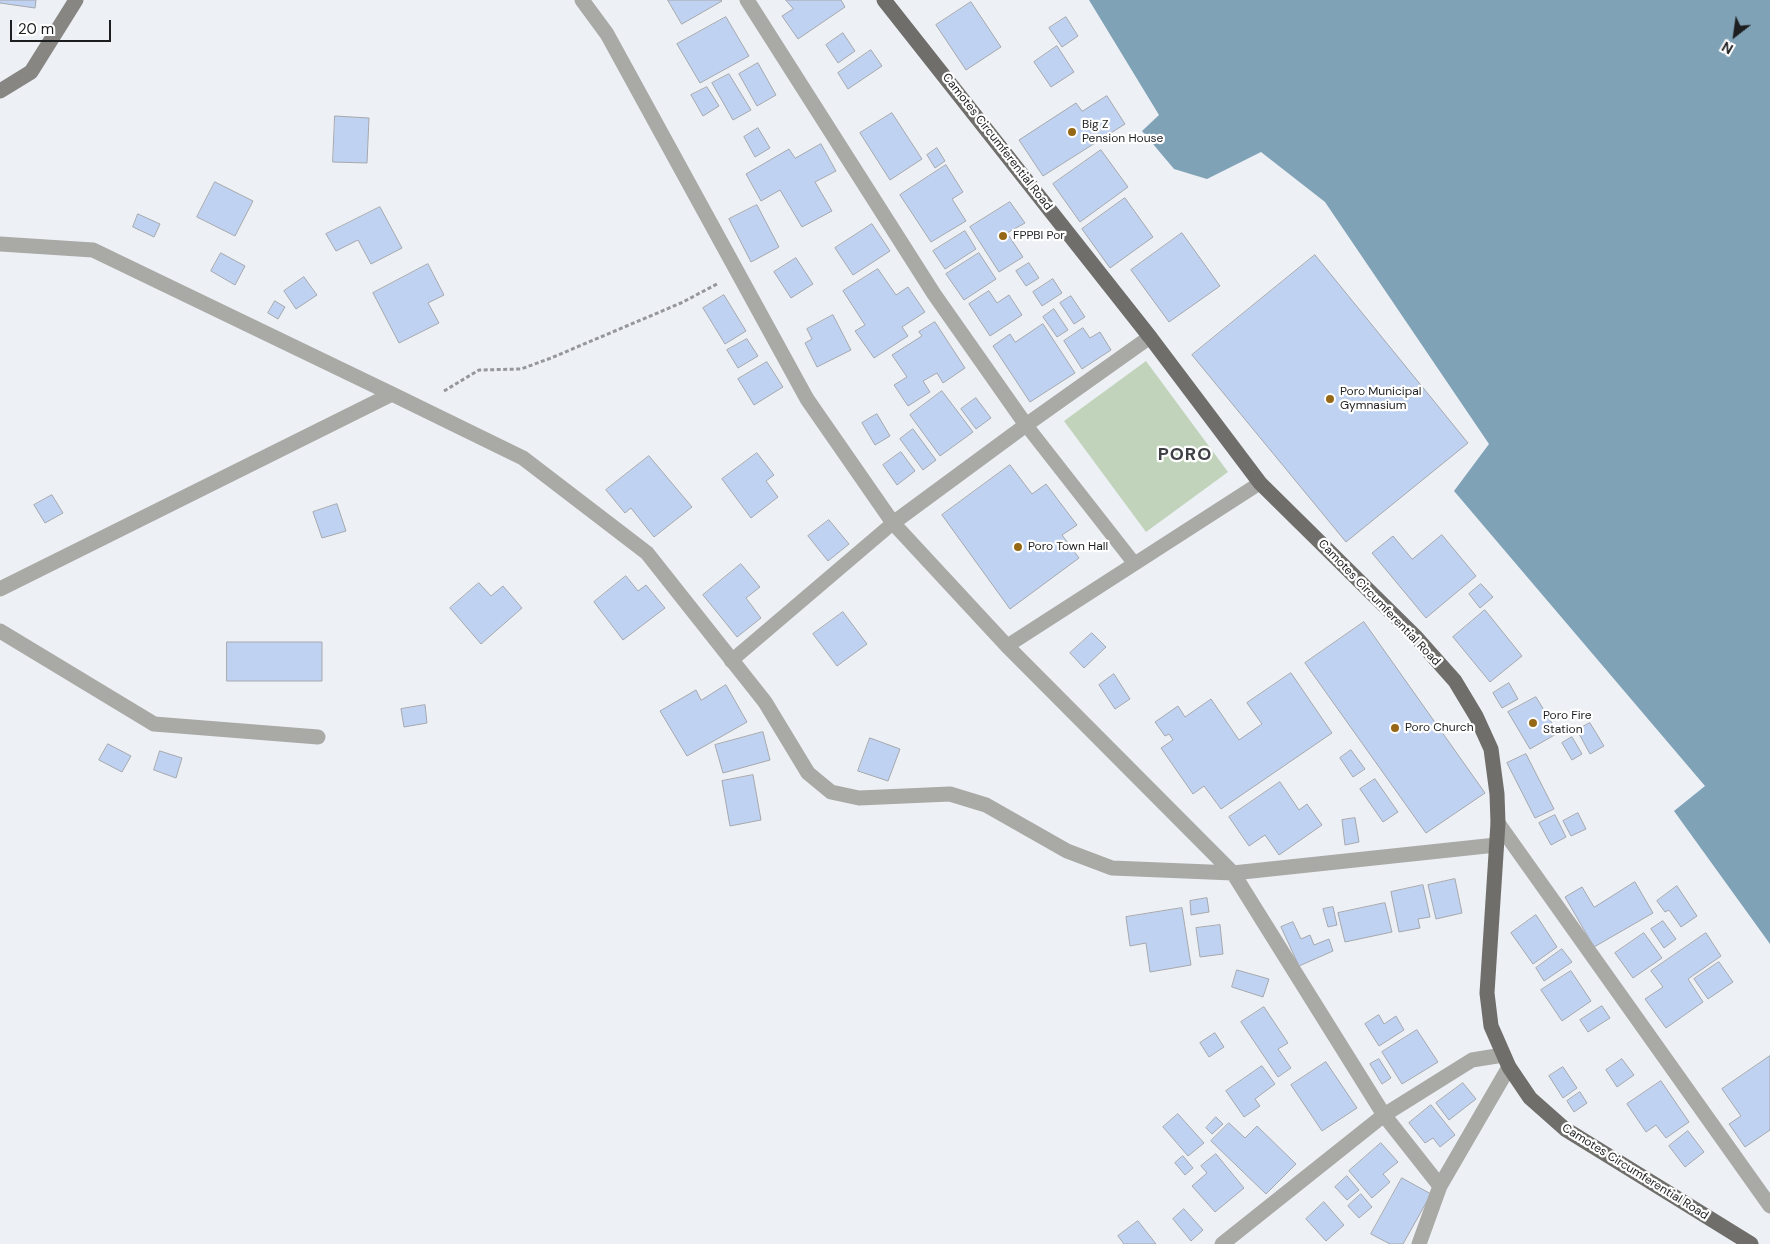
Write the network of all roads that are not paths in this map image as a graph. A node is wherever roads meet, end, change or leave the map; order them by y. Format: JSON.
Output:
{"nodes":[{"id":1,"x":76,"y":0,"type":"edge"},
{"id":2,"x":582,"y":0,"type":"edge"},
{"id":3,"x":747,"y":0,"type":"edge"},
{"id":4,"x":884,"y":0,"type":"edge"},
{"id":5,"x":0,"y":91,"type":"edge"},
{"id":6,"x":0,"y":244,"type":"edge"},
{"id":7,"x":1150,"y":337,"type":"junction"},
{"id":8,"x":392,"y":394,"type":"junction"},
{"id":9,"x":1026,"y":425,"type":"junction"},
{"id":10,"x":1260,"y":483,"type":"junction"},
{"id":11,"x":893,"y":523,"type":"junction"},
{"id":12,"x":1134,"y":563,"type":"junction"},
{"id":13,"x":0,"y":589,"type":"edge"},
{"id":14,"x":0,"y":631,"type":"edge"},
{"id":15,"x":1008,"y":646,"type":"junction"},
{"id":16,"x":731,"y":661,"type":"junction"},
{"id":17,"x":318,"y":737,"type":"dead end"},
{"id":18,"x":1498,"y":823,"type":"junction"},
{"id":19,"x":1496,"y":845,"type":"junction"},
{"id":20,"x":1233,"y":873,"type":"junction"},
{"id":21,"x":1506,"y":1061,"type":"junction"},
{"id":22,"x":1384,"y":1115,"type":"junction"},
{"id":23,"x":1440,"y":1186,"type":"junction"},
{"id":24,"x":1770,"y":1206,"type":"edge"},
{"id":25,"x":1222,"y":1244,"type":"edge"},
{"id":26,"x":1419,"y":1244,"type":"edge"},
{"id":27,"x":1751,"y":1244,"type":"edge"}],
"edges":[{"from":1,"to":5,"type":"street"},
{"from":2,"to":11,"type":"street"},
{"from":3,"to":9,"type":"street"},
{"from":4,"to":7,"type":"main road","name":"Camotes Circumferential Road"},
{"from":6,"to":8,"type":"street"},
{"from":7,"to":9,"type":"street"},
{"from":7,"to":10,"type":"main road","name":"Camotes Circumferential Road"},
{"from":8,"to":13,"type":"street"},
{"from":8,"to":16,"type":"street"},
{"from":9,"to":11,"type":"street"},
{"from":9,"to":12,"type":"lane"},
{"from":10,"to":12,"type":"lane"},
{"from":10,"to":18,"type":"main road","name":"Camotes Circumferential Road"},
{"from":11,"to":15,"type":"street"},
{"from":11,"to":16,"type":"lane"},
{"from":12,"to":15,"type":"lane"},
{"from":14,"to":17,"type":"street"},
{"from":15,"to":20,"type":"street"},
{"from":16,"to":20,"type":"street"},
{"from":18,"to":19,"type":"main road","name":"Camotes Circumferential Road"},
{"from":18,"to":24,"type":"street"},
{"from":19,"to":20,"type":"street"},
{"from":19,"to":21,"type":"main road","name":"Camotes Circumferential Road"},
{"from":20,"to":22,"type":"street"},
{"from":21,"to":22,"type":"street"},
{"from":21,"to":23,"type":"street"},
{"from":21,"to":27,"type":"main road","name":"Camotes Circumferential Road"},
{"from":22,"to":23,"type":"street"},
{"from":22,"to":25,"type":"street"},
{"from":23,"to":26,"type":"street"}]}
